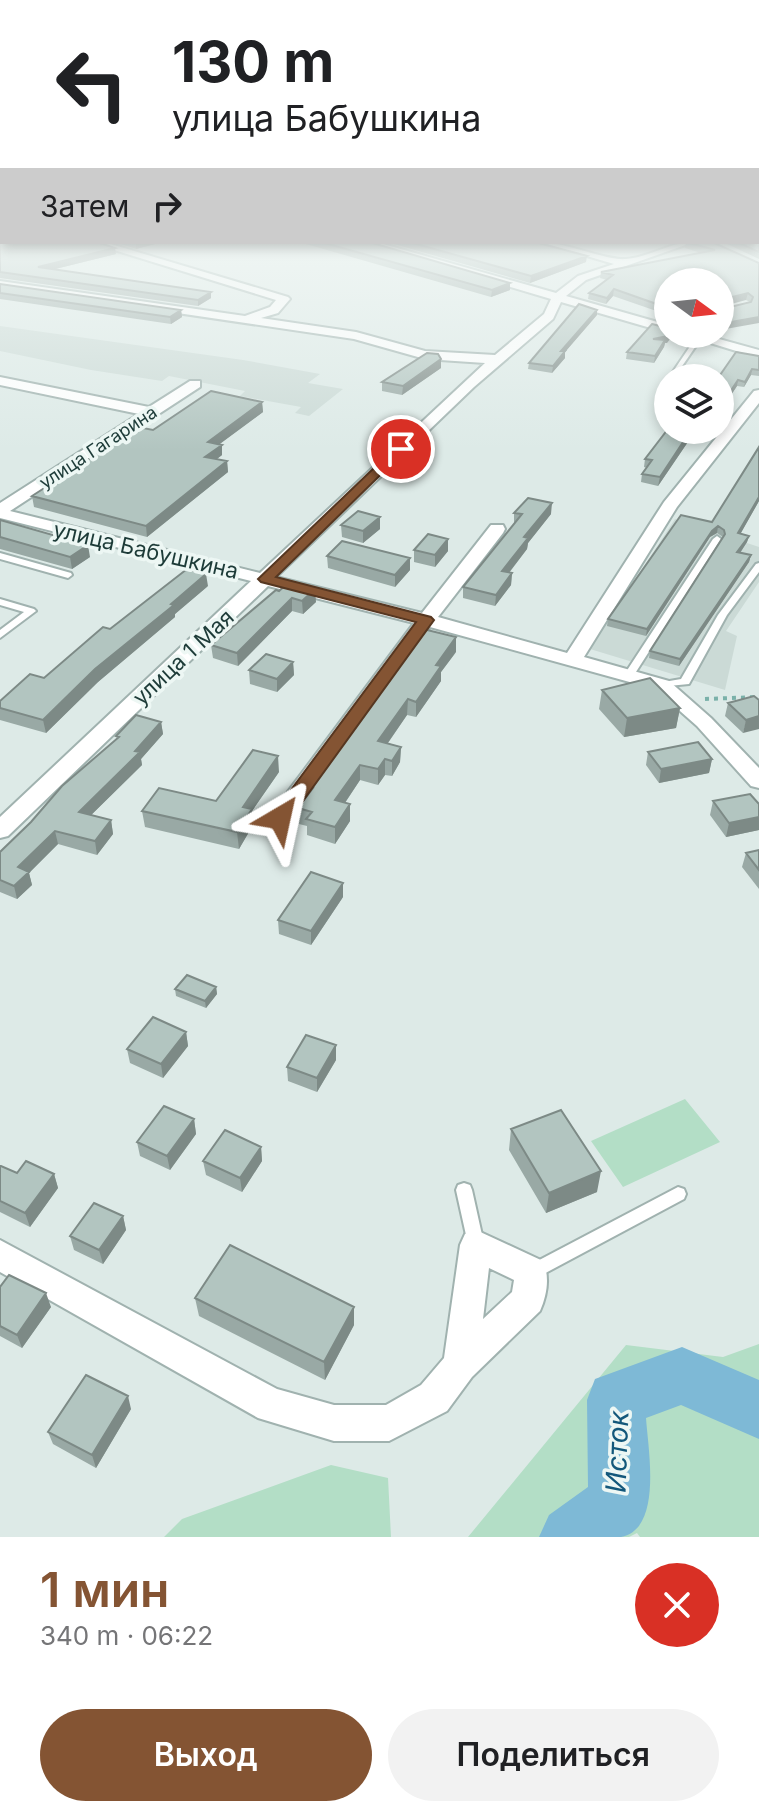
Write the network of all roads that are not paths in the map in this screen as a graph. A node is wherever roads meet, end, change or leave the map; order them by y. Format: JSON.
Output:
{"nodes":[{"id":1,"x":160,"y":307,"type":"edge"},
{"id":2,"x":277,"y":307,"type":"edge"},
{"id":3,"x":553,"y":307,"type":"edge"},
{"id":4,"x":589,"y":307,"type":"edge"},
{"id":5,"x":246,"y":319,"type":"junction"},
{"id":6,"x":652,"y":324,"type":"edge"},
{"id":7,"x":734,"y":347,"type":"edge"},
{"id":8,"x":759,"y":354,"type":"edge"},
{"id":9,"x":497,"y":359,"type":"junction"},
{"id":10,"x":0,"y":381,"type":"edge"},
{"id":11,"x":195,"y":384,"type":"dead end"},
{"id":12,"x":759,"y":394,"type":"edge"},
{"id":13,"x":152,"y":412,"type":"junction"},
{"id":14,"x":0,"y":512,"type":"edge"},
{"id":15,"x":497,"y":529,"type":"dead end"},
{"id":16,"x":717,"y":539,"type":"dead end"},
{"id":17,"x":0,"y":556,"type":"edge"},
{"id":18,"x":759,"y":566,"type":"edge"},
{"id":19,"x":68,"y":575,"type":"dead end"},
{"id":20,"x":266,"y":579,"type":"junction"},
{"id":21,"x":0,"y":602,"type":"edge"},
{"id":22,"x":426,"y":620,"type":"junction"},
{"id":23,"x":0,"y":635,"type":"edge"},
{"id":24,"x":573,"y":659,"type":"junction"},
{"id":25,"x":629,"y":675,"type":"junction"},
{"id":26,"x":662,"y":685,"type":"junction"},
{"id":27,"x":759,"y":781,"type":"edge"},
{"id":28,"x":280,"y":818,"type":"dead end"},
{"id":29,"x":0,"y":830,"type":"edge"},
{"id":30,"x":464,"y":1190,"type":"dead end"},
{"id":31,"x":678,"y":1194,"type":"dead end"},
{"id":32,"x":476,"y":1245,"type":"junction"},
{"id":33,"x":0,"y":1255,"type":"edge"},
{"id":34,"x":531,"y":1272,"type":"junction"},
{"id":35,"x":460,"y":1365,"type":"junction"}],
"edges":[{"from":1,"to":5,"type":"street"},
{"from":2,"to":5,"type":"street"},
{"from":3,"to":9,"type":"street","name":"улица 1 Мая"},
{"from":4,"to":6,"type":"street"},
{"from":5,"to":9,"type":"street"},
{"from":7,"to":8,"type":"street"},
{"from":9,"to":20,"type":"street","name":"улица 1 Мая"},
{"from":10,"to":13,"type":"street"},
{"from":11,"to":13,"type":"street","name":"улица Гагарина"},
{"from":12,"to":24,"type":"street"},
{"from":13,"to":14,"type":"street","name":"улица Гагарина"},
{"from":14,"to":20,"type":"street","name":"улица Бабушкина"},
{"from":15,"to":22,"type":"street"},
{"from":16,"to":25,"type":"lane"},
{"from":17,"to":19,"type":"lane"},
{"from":18,"to":26,"type":"lane"},
{"from":20,"to":22,"type":"street","name":"улица Бабушкина"},
{"from":20,"to":29,"type":"street","name":"улица 1 Мая"},
{"from":21,"to":23,"type":"lane"},
{"from":22,"to":24,"type":"street","name":"улица Бабушкина"},
{"from":22,"to":28,"type":"street"},
{"from":24,"to":25,"type":"street","name":"улица Бабушкина"},
{"from":25,"to":26,"type":"street","name":"улица Бабушкина"},
{"from":26,"to":27,"type":"street"},
{"from":30,"to":32,"type":"lane"},
{"from":31,"to":34,"type":"lane"},
{"from":32,"to":34,"type":"street"},
{"from":32,"to":35,"type":"street"},
{"from":33,"to":35,"type":"street"},
{"from":34,"to":35,"type":"street"}]}
